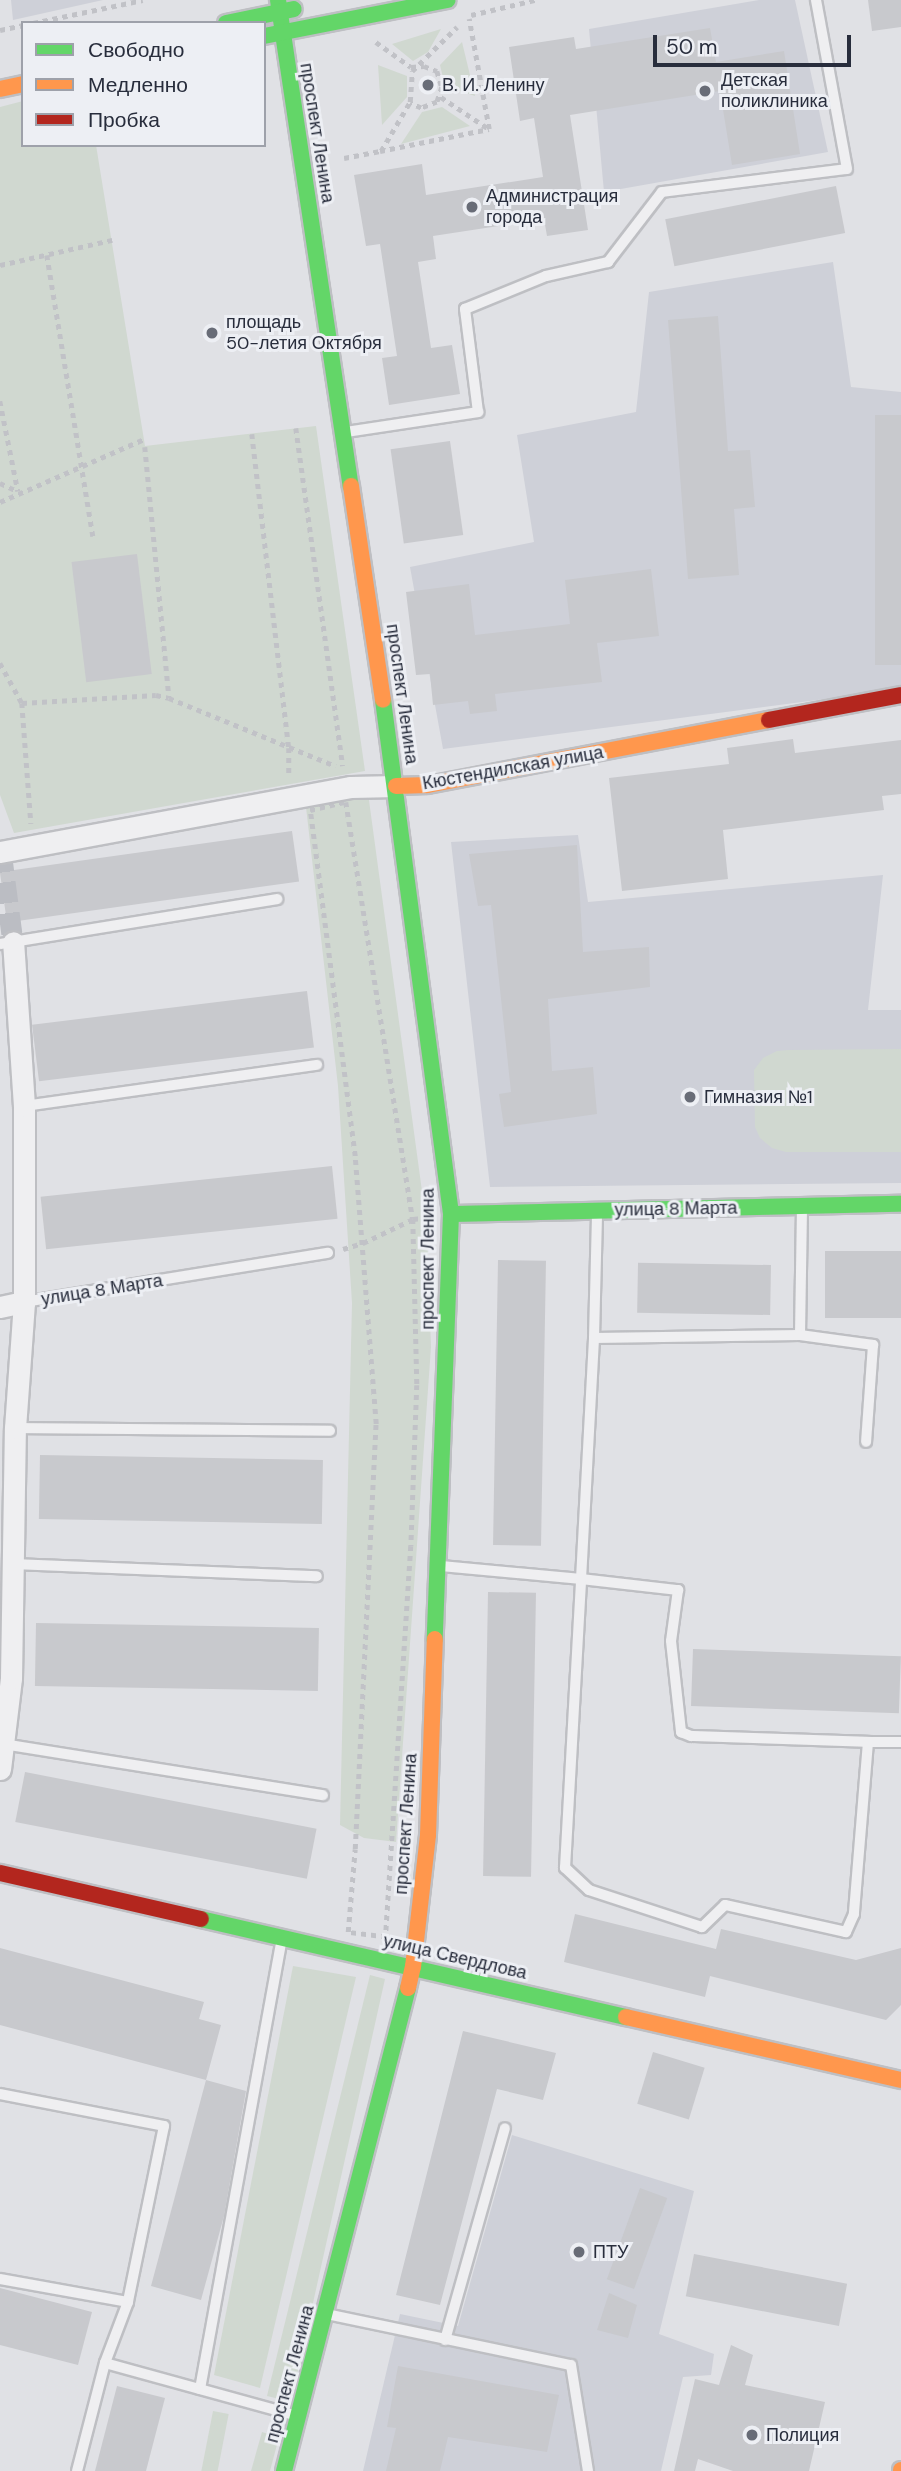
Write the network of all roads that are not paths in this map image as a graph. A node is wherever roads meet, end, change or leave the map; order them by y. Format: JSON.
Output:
{"nodes":[{"id":1,"x":448,"y":0,"type":"edge"},
{"id":2,"x":816,"y":0,"type":"edge"},
{"id":3,"x":313,"y":5,"type":"dead end"},
{"id":4,"x":279,"y":6,"type":"edge"},
{"id":5,"x":232,"y":21,"type":"edge"},
{"id":6,"x":282,"y":33,"type":"junction"},
{"id":7,"x":266,"y":36,"type":"edge"},
{"id":8,"x":21,"y":84,"type":"edge"},
{"id":9,"x":0,"y":89,"type":"edge"},
{"id":10,"x":343,"y":433,"type":"junction"},
{"id":11,"x":901,"y":695,"type":"edge"},
{"id":12,"x":396,"y":786,"type":"junction"},
{"id":13,"x":0,"y":852,"type":"edge"},
{"id":14,"x":277,"y":899,"type":"dead end"},
{"id":15,"x":6,"y":943,"type":"edge"},
{"id":16,"x":317,"y":1065,"type":"dead end"},
{"id":17,"x":24,"y":1107,"type":"junction"},
{"id":18,"x":901,"y":1204,"type":"edge"},
{"id":19,"x":802,"y":1207,"type":"junction"},
{"id":20,"x":597,"y":1211,"type":"junction"},
{"id":21,"x":451,"y":1214,"type":"junction"},
{"id":22,"x":328,"y":1253,"type":"road end"},
{"id":23,"x":24,"y":1302,"type":"junction"},
{"id":24,"x":0,"y":1307,"type":"edge"},
{"id":25,"x":800,"y":1335,"type":"junction"},
{"id":26,"x":594,"y":1338,"type":"junction"},
{"id":27,"x":15,"y":1428,"type":"junction"},
{"id":28,"x":330,"y":1431,"type":"dead end"},
{"id":29,"x":866,"y":1441,"type":"dead end"},
{"id":30,"x":13,"y":1564,"type":"junction"},
{"id":31,"x":438,"y":1566,"type":"junction"},
{"id":32,"x":317,"y":1576,"type":"dead end"},
{"id":33,"x":581,"y":1579,"type":"junction"},
{"id":34,"x":868,"y":1742,"type":"junction"},
{"id":35,"x":901,"y":1742,"type":"edge"},
{"id":36,"x":3,"y":1744,"type":"junction"},
{"id":37,"x":0,"y":1769,"type":"edge"},
{"id":38,"x":323,"y":1795,"type":"dead end"},
{"id":39,"x":0,"y":1873,"type":"edge"},
{"id":40,"x":283,"y":1937,"type":"junction"},
{"id":41,"x":413,"y":1967,"type":"junction"},
{"id":42,"x":901,"y":2080,"type":"edge"},
{"id":43,"x":0,"y":2094,"type":"edge"},
{"id":44,"x":505,"y":2129,"type":"dead end"},
{"id":45,"x":0,"y":2279,"type":"edge"},
{"id":46,"x":128,"y":2302,"type":"junction"},
{"id":47,"x":326,"y":2314,"type":"junction"},
{"id":48,"x":445,"y":2340,"type":"junction"},
{"id":49,"x":105,"y":2362,"type":"junction"},
{"id":50,"x":200,"y":2389,"type":"junction"},
{"id":51,"x":300,"y":2417,"type":"junction"},
{"id":52,"x":77,"y":2471,"type":"edge"},
{"id":53,"x":284,"y":2471,"type":"edge"},
{"id":54,"x":588,"y":2471,"type":"edge"}],
"edges":[{"from":1,"to":6,"type":"main road"},
{"from":2,"to":10,"type":"lane"},
{"from":3,"to":4,"type":"main road"},
{"from":4,"to":5,"type":"main road"},
{"from":4,"to":6,"type":"main road","name":"проспект Ленина"},
{"from":6,"to":7,"type":"main road"},
{"from":6,"to":10,"type":"main road","name":"проспект Ленина"},
{"from":8,"to":9,"type":"main road"},
{"from":10,"to":12,"type":"main road","name":"проспект Ленина"},
{"from":11,"to":12,"type":"main road","name":"Кюстендилская улица"},
{"from":12,"to":13,"type":"street","name":"Кюстендилская улица"},
{"from":12,"to":21,"type":"main road","name":"проспект Ленина"},
{"from":14,"to":15,"type":"lane"},
{"from":15,"to":17,"type":"street"},
{"from":16,"to":17,"type":"lane"},
{"from":17,"to":23,"type":"street"},
{"from":18,"to":19,"type":"main road","name":"улица 8 Марта"},
{"from":19,"to":20,"type":"main road","name":"улица 8 Марта"},
{"from":19,"to":25,"type":"lane"},
{"from":20,"to":21,"type":"main road","name":"улица 8 Марта"},
{"from":20,"to":26,"type":"lane"},
{"from":21,"to":31,"type":"main road","name":"проспект Ленина"},
{"from":22,"to":23,"type":"lane","name":"улица 8 Марта"},
{"from":23,"to":24,"type":"street","name":"улица 8 Марта"},
{"from":23,"to":27,"type":"street"},
{"from":25,"to":26,"type":"lane"},
{"from":25,"to":29,"type":"lane"},
{"from":26,"to":33,"type":"lane"},
{"from":27,"to":28,"type":"lane"},
{"from":27,"to":30,"type":"street"},
{"from":30,"to":32,"type":"lane"},
{"from":30,"to":36,"type":"street"},
{"from":31,"to":33,"type":"lane"},
{"from":31,"to":41,"type":"main road","name":"проспект Ленина"},
{"from":33,"to":34,"type":"lane"},
{"from":33,"to":34,"type":"lane"},
{"from":34,"to":35,"type":"lane"},
{"from":36,"to":37,"type":"street"},
{"from":36,"to":38,"type":"lane"},
{"from":39,"to":40,"type":"main road","name":"улица Свердлова"},
{"from":40,"to":41,"type":"main road","name":"улица Свердлова"},
{"from":40,"to":50,"type":"lane"},
{"from":41,"to":42,"type":"main road","name":"улица Свердлова"},
{"from":41,"to":47,"type":"main road","name":"проспект Ленина"},
{"from":43,"to":46,"type":"lane"},
{"from":44,"to":48,"type":"lane"},
{"from":45,"to":46,"type":"lane"},
{"from":46,"to":49,"type":"lane"},
{"from":47,"to":48,"type":"lane"},
{"from":47,"to":51,"type":"main road","name":"проспект Ленина"},
{"from":48,"to":54,"type":"lane"},
{"from":49,"to":50,"type":"lane"},
{"from":49,"to":52,"type":"lane"},
{"from":50,"to":51,"type":"lane"},
{"from":51,"to":53,"type":"main road","name":"проспект Ленина"}]}
